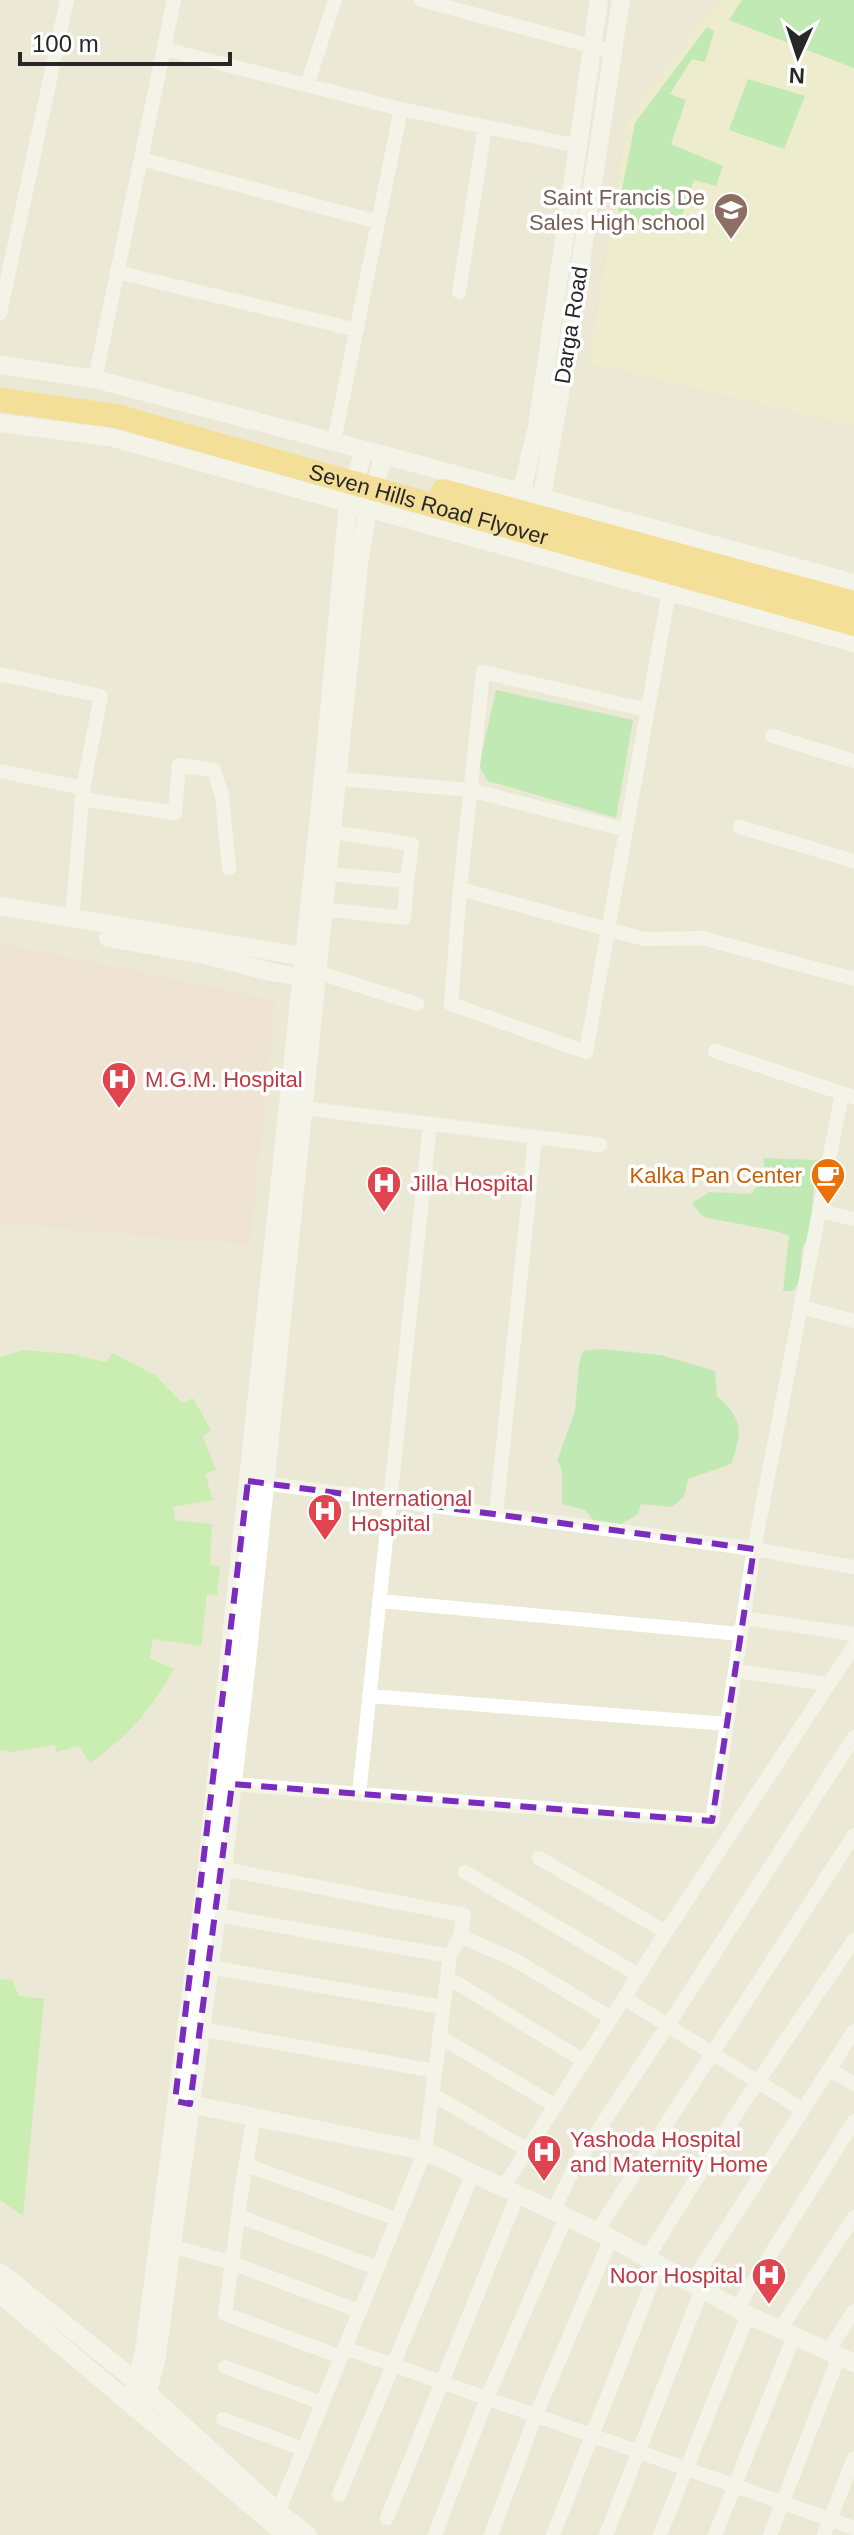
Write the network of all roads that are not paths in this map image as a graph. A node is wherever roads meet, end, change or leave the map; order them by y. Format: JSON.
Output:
{"nodes":[{"id":1,"x":67,"y":0,"type":"edge"},
{"id":2,"x":174,"y":0,"type":"edge"},
{"id":3,"x":335,"y":0,"type":"edge"},
{"id":4,"x":421,"y":0,"type":"edge"},
{"id":5,"x":599,"y":0,"type":"edge"},
{"id":6,"x":621,"y":0,"type":"edge"},
{"id":7,"x":465,"y":6,"type":"edge"},
{"id":8,"x":592,"y":45,"type":"junction"},
{"id":9,"x":164,"y":49,"type":"junction"},
{"id":10,"x":613,"y":52,"type":"junction"},
{"id":11,"x":307,"y":85,"type":"junction"},
{"id":12,"x":401,"y":109,"type":"junction"},
{"id":13,"x":485,"y":127,"type":"junction"},
{"id":14,"x":578,"y":146,"type":"junction"},
{"id":15,"x":141,"y":159,"type":"junction"},
{"id":16,"x":378,"y":222,"type":"junction"},
{"id":17,"x":117,"y":272,"type":"junction"},
{"id":18,"x":459,"y":292,"type":"dead end"},
{"id":19,"x":0,"y":313,"type":"edge"},
{"id":20,"x":357,"y":330,"type":"junction"},
{"id":21,"x":0,"y":365,"type":"edge"},
{"id":22,"x":95,"y":379,"type":"junction"},
{"id":23,"x":0,"y":383,"type":"edge"},
{"id":24,"x":0,"y":400,"type":"edge"},
{"id":25,"x":0,"y":423,"type":"edge"},
{"id":26,"x":334,"y":441,"type":"junction"},
{"id":27,"x":364,"y":450,"type":"junction"},
{"id":28,"x":384,"y":455,"type":"junction"},
{"id":29,"x":522,"y":492,"type":"junction"},
{"id":30,"x":542,"y":498,"type":"junction"},
{"id":31,"x":348,"y":503,"type":"junction"},
{"id":32,"x":368,"y":508,"type":"junction"},
{"id":33,"x":509,"y":548,"type":"junction"},
{"id":34,"x":530,"y":553,"type":"junction"},
{"id":35,"x":854,"y":583,"type":"edge"},
{"id":36,"x":669,"y":592,"type":"junction"},
{"id":37,"x":854,"y":603,"type":"edge"},
{"id":38,"x":854,"y":624,"type":"edge"},
{"id":39,"x":854,"y":643,"type":"edge"},
{"id":40,"x":0,"y":674,"type":"edge"},
{"id":41,"x":647,"y":710,"type":"junction"},
{"id":42,"x":772,"y":736,"type":"dead end"},
{"id":43,"x":854,"y":761,"type":"edge"},
{"id":44,"x":0,"y":771,"type":"edge"},
{"id":45,"x":330,"y":778,"type":"junction"},
{"id":46,"x":470,"y":790,"type":"junction"},
{"id":47,"x":82,"y":793,"type":"junction"},
{"id":48,"x":740,"y":827,"type":"dead end"},
{"id":49,"x":626,"y":830,"type":"junction"},
{"id":50,"x":332,"y":832,"type":"junction"},
{"id":51,"x":854,"y":861,"type":"edge"},
{"id":52,"x":229,"y":868,"type":"dead end"},
{"id":53,"x":328,"y":874,"type":"junction"},
{"id":54,"x":407,"y":881,"type":"junction"},
{"id":55,"x":460,"y":889,"type":"junction"},
{"id":56,"x":0,"y":906,"type":"edge"},
{"id":57,"x":324,"y":909,"type":"junction"},
{"id":58,"x":0,"y":919,"type":"edge"},
{"id":59,"x":72,"y":919,"type":"junction"},
{"id":60,"x":609,"y":929,"type":"junction"},
{"id":61,"x":312,"y":969,"type":"junction"},
{"id":62,"x":854,"y":979,"type":"edge"},
{"id":63,"x":417,"y":1004,"type":"dead end"},
{"id":64,"x":715,"y":1051,"type":"dead end"},
{"id":65,"x":848,"y":1095,"type":"edge"},
{"id":66,"x":303,"y":1108,"type":"junction"},
{"id":67,"x":430,"y":1124,"type":"junction"},
{"id":68,"x":535,"y":1137,"type":"junction"},
{"id":69,"x":600,"y":1145,"type":"dead end"},
{"id":70,"x":819,"y":1211,"type":"junction"},
{"id":71,"x":854,"y":1219,"type":"edge"},
{"id":72,"x":801,"y":1307,"type":"junction"},
{"id":73,"x":854,"y":1321,"type":"edge"},
{"id":74,"x":256,"y":1482,"type":"junction"},
{"id":75,"x":390,"y":1500,"type":"junction"},
{"id":76,"x":496,"y":1514,"type":"junction"},
{"id":77,"x":754,"y":1549,"type":"junction"},
{"id":78,"x":854,"y":1567,"type":"edge"},
{"id":79,"x":379,"y":1601,"type":"junction"},
{"id":80,"x":743,"y":1618,"type":"junction"},
{"id":81,"x":741,"y":1634,"type":"junction"},
{"id":82,"x":854,"y":1634,"type":"edge"},
{"id":83,"x":854,"y":1646,"type":"edge"},
{"id":84,"x":735,"y":1671,"type":"junction"},
{"id":85,"x":829,"y":1684,"type":"junction"},
{"id":86,"x":369,"y":1696,"type":"junction"},
{"id":87,"x":727,"y":1724,"type":"junction"},
{"id":88,"x":854,"y":1737,"type":"edge"},
{"id":89,"x":232,"y":1784,"type":"junction"},
{"id":90,"x":359,"y":1794,"type":"junction"},
{"id":91,"x":854,"y":1835,"type":"edge"},
{"id":92,"x":539,"y":1858,"type":"dead end"},
{"id":93,"x":223,"y":1869,"type":"junction"},
{"id":94,"x":465,"y":1872,"type":"dead end"},
{"id":95,"x":216,"y":1915,"type":"junction"},
{"id":96,"x":666,"y":1932,"type":"junction"},
{"id":97,"x":460,"y":1936,"type":"junction"},
{"id":98,"x":854,"y":1940,"type":"edge"},
{"id":99,"x":450,"y":1956,"type":"junction"},
{"id":100,"x":209,"y":1967,"type":"junction"},
{"id":101,"x":638,"y":1975,"type":"junction"},
{"id":102,"x":447,"y":1977,"type":"junction"},
{"id":103,"x":624,"y":1998,"type":"junction"},
{"id":104,"x":443,"y":2007,"type":"junction"},
{"id":105,"x":611,"y":2018,"type":"junction"},
{"id":106,"x":668,"y":2025,"type":"junction"},
{"id":107,"x":200,"y":2029,"type":"junction"},
{"id":108,"x":854,"y":2031,"type":"edge"},
{"id":109,"x":439,"y":2036,"type":"junction"},
{"id":110,"x":711,"y":2052,"type":"junction"},
{"id":111,"x":584,"y":2061,"type":"junction"},
{"id":112,"x":829,"y":2069,"type":"junction"},
{"id":113,"x":435,"y":2071,"type":"junction"},
{"id":114,"x":758,"y":2081,"type":"junction"},
{"id":115,"x":854,"y":2084,"type":"edge"},
{"id":116,"x":432,"y":2094,"type":"junction"},
{"id":117,"x":183,"y":2102,"type":"junction"},
{"id":118,"x":556,"y":2106,"type":"junction"},
{"id":119,"x":803,"y":2110,"type":"junction"},
{"id":120,"x":254,"y":2117,"type":"junction"},
{"id":121,"x":854,"y":2121,"type":"edge"},
{"id":122,"x":527,"y":2150,"type":"junction"},
{"id":123,"x":425,"y":2151,"type":"junction"},
{"id":124,"x":246,"y":2165,"type":"junction"},
{"id":125,"x":473,"y":2173,"type":"junction"},
{"id":126,"x":511,"y":2191,"type":"junction"},
{"id":127,"x":559,"y":2214,"type":"junction"},
{"id":128,"x":238,"y":2216,"type":"junction"},
{"id":129,"x":854,"y":2217,"type":"edge"},
{"id":130,"x":397,"y":2219,"type":"junction"},
{"id":131,"x":604,"y":2234,"type":"junction"},
{"id":132,"x":171,"y":2246,"type":"junction"},
{"id":133,"x":653,"y":2261,"type":"junction"},
{"id":134,"x":232,"y":2263,"type":"junction"},
{"id":135,"x":377,"y":2268,"type":"junction"},
{"id":136,"x":697,"y":2286,"type":"junction"},
{"id":137,"x":2,"y":2288,"type":"edge"},
{"id":138,"x":359,"y":2311,"type":"junction"},
{"id":139,"x":854,"y":2311,"type":"edge"},
{"id":140,"x":743,"y":2312,"type":"junction"},
{"id":141,"x":787,"y":2332,"type":"junction"},
{"id":142,"x":343,"y":2353,"type":"junction"},
{"id":143,"x":840,"y":2356,"type":"edge"},
{"id":144,"x":393,"y":2365,"type":"junction"},
{"id":145,"x":225,"y":2367,"type":"dead end"},
{"id":146,"x":441,"y":2382,"type":"junction"},
{"id":147,"x":143,"y":2388,"type":"junction"},
{"id":148,"x":487,"y":2398,"type":"junction"},
{"id":149,"x":322,"y":2403,"type":"junction"},
{"id":150,"x":136,"y":2408,"type":"junction"},
{"id":151,"x":536,"y":2415,"type":"junction"},
{"id":152,"x":223,"y":2419,"type":"dead end"},
{"id":153,"x":591,"y":2435,"type":"junction"},
{"id":154,"x":303,"y":2449,"type":"junction"},
{"id":155,"x":639,"y":2452,"type":"junction"},
{"id":156,"x":854,"y":2458,"type":"edge"},
{"id":157,"x":687,"y":2469,"type":"junction"},
{"id":158,"x":734,"y":2485,"type":"junction"},
{"id":159,"x":339,"y":2495,"type":"dead end"},
{"id":160,"x":783,"y":2502,"type":"junction"},
{"id":161,"x":278,"y":2512,"type":"junction"},
{"id":162,"x":387,"y":2518,"type":"dead end"},
{"id":163,"x":830,"y":2519,"type":"junction"},
{"id":164,"x":854,"y":2528,"type":"edge"},
{"id":165,"x":286,"y":2535,"type":"edge"},
{"id":166,"x":308,"y":2535,"type":"edge"},
{"id":167,"x":435,"y":2535,"type":"edge"},
{"id":168,"x":491,"y":2535,"type":"edge"},
{"id":169,"x":553,"y":2535,"type":"edge"},
{"id":170,"x":606,"y":2535,"type":"edge"},
{"id":171,"x":660,"y":2535,"type":"edge"},
{"id":172,"x":715,"y":2535,"type":"edge"},
{"id":173,"x":770,"y":2535,"type":"edge"},
{"id":174,"x":824,"y":2535,"type":"edge"}],
"edges":[{"from":1,"to":19,"type":"street"},
{"from":2,"to":9,"type":"street"},
{"from":3,"to":11,"type":"street"},
{"from":4,"to":7,"type":"street"},
{"from":5,"to":8,"type":"street","name":"Darga Road"},
{"from":6,"to":10,"type":"street","name":"Darga Road"},
{"from":7,"to":8,"type":"street"},
{"from":8,"to":10,"type":"street"},
{"from":8,"to":14,"type":"street","name":"Darga Road"},
{"from":9,"to":11,"type":"street"},
{"from":9,"to":15,"type":"street"},
{"from":10,"to":30,"type":"street","name":"Darga Road"},
{"from":11,"to":12,"type":"street"},
{"from":12,"to":13,"type":"street"},
{"from":12,"to":16,"type":"street"},
{"from":13,"to":14,"type":"street"},
{"from":13,"to":18,"type":"street"},
{"from":14,"to":29,"type":"street","name":"Darga Road"},
{"from":15,"to":16,"type":"street"},
{"from":15,"to":17,"type":"street"},
{"from":16,"to":20,"type":"street"},
{"from":17,"to":20,"type":"street"},
{"from":17,"to":22,"type":"street"},
{"from":20,"to":26,"type":"street"},
{"from":21,"to":22,"type":"street"},
{"from":22,"to":26,"type":"street"},
{"from":23,"to":37,"type":"highway","name":"Seven Hills Road Flyover"},
{"from":24,"to":38,"type":"highway","name":"Seven Hills Road Flyover"},
{"from":25,"to":31,"type":"street"},
{"from":26,"to":27,"type":"street"},
{"from":27,"to":28,"type":"street"},
{"from":27,"to":31,"type":"street"},
{"from":28,"to":29,"type":"street"},
{"from":28,"to":32,"type":"street"},
{"from":29,"to":30,"type":"street"},
{"from":29,"to":33,"type":"street","name":"Darga Road"},
{"from":30,"to":34,"type":"street","name":"Darga Road"},
{"from":30,"to":35,"type":"street"},
{"from":31,"to":32,"type":"street"},
{"from":31,"to":45,"type":"street"},
{"from":32,"to":33,"type":"street"},
{"from":32,"to":45,"type":"street"},
{"from":33,"to":34,"type":"street"},
{"from":34,"to":36,"type":"street"},
{"from":36,"to":39,"type":"street"},
{"from":36,"to":41,"type":"street"},
{"from":40,"to":47,"type":"street"},
{"from":41,"to":46,"type":"street"},
{"from":41,"to":49,"type":"street"},
{"from":42,"to":43,"type":"street"},
{"from":44,"to":47,"type":"street"},
{"from":45,"to":46,"type":"street"},
{"from":45,"to":50,"type":"street"},
{"from":45,"to":61,"type":"street"},
{"from":46,"to":49,"type":"street"},
{"from":46,"to":55,"type":"street"},
{"from":47,"to":52,"type":"street"},
{"from":47,"to":59,"type":"street"},
{"from":48,"to":51,"type":"street"},
{"from":49,"to":60,"type":"street"},
{"from":50,"to":53,"type":"street"},
{"from":50,"to":54,"type":"street"},
{"from":53,"to":54,"type":"street"},
{"from":53,"to":57,"type":"street"},
{"from":54,"to":57,"type":"street"},
{"from":55,"to":60,"type":"street"},
{"from":55,"to":60,"type":"street"},
{"from":56,"to":59,"type":"street"},
{"from":57,"to":61,"type":"street"},
{"from":58,"to":61,"type":"street"},
{"from":59,"to":61,"type":"street"},
{"from":60,"to":62,"type":"street"},
{"from":61,"to":63,"type":"street"},
{"from":61,"to":66,"type":"street"},
{"from":61,"to":74,"type":"street"},
{"from":64,"to":65,"type":"street"},
{"from":65,"to":70,"type":"street"},
{"from":66,"to":67,"type":"street"},
{"from":66,"to":74,"type":"street"},
{"from":67,"to":68,"type":"street"},
{"from":67,"to":75,"type":"street"},
{"from":68,"to":69,"type":"street"},
{"from":68,"to":76,"type":"street"},
{"from":70,"to":71,"type":"street"},
{"from":70,"to":72,"type":"street"},
{"from":72,"to":73,"type":"street"},
{"from":72,"to":77,"type":"street"},
{"from":74,"to":75,"type":"street"},
{"from":74,"to":89,"type":"street"},
{"from":74,"to":117,"type":"street"},
{"from":75,"to":76,"type":"street"},
{"from":75,"to":79,"type":"street"},
{"from":76,"to":77,"type":"street"},
{"from":77,"to":78,"type":"street"},
{"from":77,"to":80,"type":"street"},
{"from":79,"to":81,"type":"street"},
{"from":79,"to":86,"type":"street"},
{"from":80,"to":81,"type":"street"},
{"from":80,"to":82,"type":"street"},
{"from":81,"to":84,"type":"street"},
{"from":83,"to":85,"type":"street"},
{"from":84,"to":85,"type":"street"},
{"from":84,"to":87,"type":"street"},
{"from":85,"to":96,"type":"street"},
{"from":86,"to":87,"type":"street"},
{"from":86,"to":90,"type":"street"},
{"from":87,"to":90,"type":"street"},
{"from":88,"to":106,"type":"street"},
{"from":89,"to":90,"type":"street"},
{"from":89,"to":93,"type":"street"},
{"from":91,"to":110,"type":"street"},
{"from":92,"to":96,"type":"street"},
{"from":93,"to":95,"type":"street"},
{"from":93,"to":97,"type":"street"},
{"from":94,"to":101,"type":"street"},
{"from":95,"to":99,"type":"street"},
{"from":95,"to":100,"type":"street"},
{"from":96,"to":101,"type":"street"},
{"from":97,"to":99,"type":"street"},
{"from":97,"to":105,"type":"street"},
{"from":98,"to":114,"type":"street"},
{"from":99,"to":102,"type":"street"},
{"from":100,"to":104,"type":"street"},
{"from":100,"to":107,"type":"street"},
{"from":101,"to":103,"type":"street"},
{"from":102,"to":104,"type":"street"},
{"from":102,"to":111,"type":"street"},
{"from":103,"to":105,"type":"street"},
{"from":103,"to":106,"type":"street"},
{"from":104,"to":109,"type":"street"},
{"from":105,"to":111,"type":"street"},
{"from":106,"to":110,"type":"street"},
{"from":106,"to":127,"type":"street"},
{"from":107,"to":113,"type":"street"},
{"from":107,"to":117,"type":"street"},
{"from":108,"to":112,"type":"street"},
{"from":109,"to":113,"type":"street"},
{"from":109,"to":118,"type":"street"},
{"from":110,"to":114,"type":"street"},
{"from":110,"to":131,"type":"street"},
{"from":111,"to":118,"type":"street"},
{"from":112,"to":115,"type":"street"},
{"from":112,"to":119,"type":"street"},
{"from":113,"to":116,"type":"street"},
{"from":114,"to":119,"type":"street"},
{"from":114,"to":133,"type":"street"},
{"from":116,"to":122,"type":"street"},
{"from":116,"to":123,"type":"street"},
{"from":117,"to":120,"type":"street"},
{"from":117,"to":132,"type":"street"},
{"from":117,"to":147,"type":"street"},
{"from":118,"to":122,"type":"street"},
{"from":119,"to":136,"type":"street"},
{"from":120,"to":123,"type":"street"},
{"from":120,"to":124,"type":"street"},
{"from":121,"to":140,"type":"street"},
{"from":122,"to":126,"type":"street"},
{"from":123,"to":125,"type":"street"},
{"from":123,"to":130,"type":"street"},
{"from":124,"to":128,"type":"street"},
{"from":124,"to":130,"type":"street"},
{"from":125,"to":126,"type":"street"},
{"from":125,"to":144,"type":"street"},
{"from":126,"to":127,"type":"street"},
{"from":126,"to":146,"type":"street"},
{"from":127,"to":131,"type":"street"},
{"from":127,"to":148,"type":"street"},
{"from":128,"to":134,"type":"street"},
{"from":128,"to":135,"type":"street"},
{"from":129,"to":141,"type":"street"},
{"from":130,"to":135,"type":"street"},
{"from":131,"to":133,"type":"street"},
{"from":131,"to":151,"type":"street"},
{"from":132,"to":134,"type":"street"},
{"from":132,"to":147,"type":"street"},
{"from":133,"to":136,"type":"street"},
{"from":133,"to":153,"type":"street"},
{"from":134,"to":138,"type":"street"},
{"from":134,"to":142,"type":"street"},
{"from":135,"to":138,"type":"street"},
{"from":136,"to":140,"type":"street"},
{"from":136,"to":155,"type":"street"},
{"from":137,"to":147,"type":"street"},
{"from":137,"to":150,"type":"street"},
{"from":138,"to":142,"type":"street"},
{"from":139,"to":143,"type":"street"},
{"from":140,"to":141,"type":"street"},
{"from":140,"to":157,"type":"street"},
{"from":141,"to":143,"type":"street"},
{"from":141,"to":158,"type":"street"},
{"from":142,"to":144,"type":"street"},
{"from":142,"to":149,"type":"street"},
{"from":143,"to":160,"type":"street"},
{"from":144,"to":146,"type":"street"},
{"from":144,"to":159,"type":"street"},
{"from":145,"to":149,"type":"street"},
{"from":146,"to":148,"type":"street"},
{"from":146,"to":162,"type":"street"},
{"from":147,"to":150,"type":"street"},
{"from":147,"to":161,"type":"street"},
{"from":148,"to":151,"type":"street"},
{"from":148,"to":167,"type":"street"},
{"from":149,"to":154,"type":"street"},
{"from":150,"to":165,"type":"street"},
{"from":151,"to":153,"type":"street"},
{"from":151,"to":168,"type":"street"},
{"from":152,"to":154,"type":"street"},
{"from":153,"to":155,"type":"street"},
{"from":153,"to":169,"type":"street"},
{"from":154,"to":161,"type":"street"},
{"from":155,"to":157,"type":"street"},
{"from":155,"to":170,"type":"street"},
{"from":156,"to":163,"type":"street"},
{"from":157,"to":158,"type":"street"},
{"from":157,"to":171,"type":"street"},
{"from":158,"to":160,"type":"street"},
{"from":158,"to":172,"type":"street"},
{"from":160,"to":163,"type":"street"},
{"from":160,"to":173,"type":"street"},
{"from":161,"to":166,"type":"street"},
{"from":163,"to":164,"type":"street"},
{"from":163,"to":174,"type":"street"}]}
